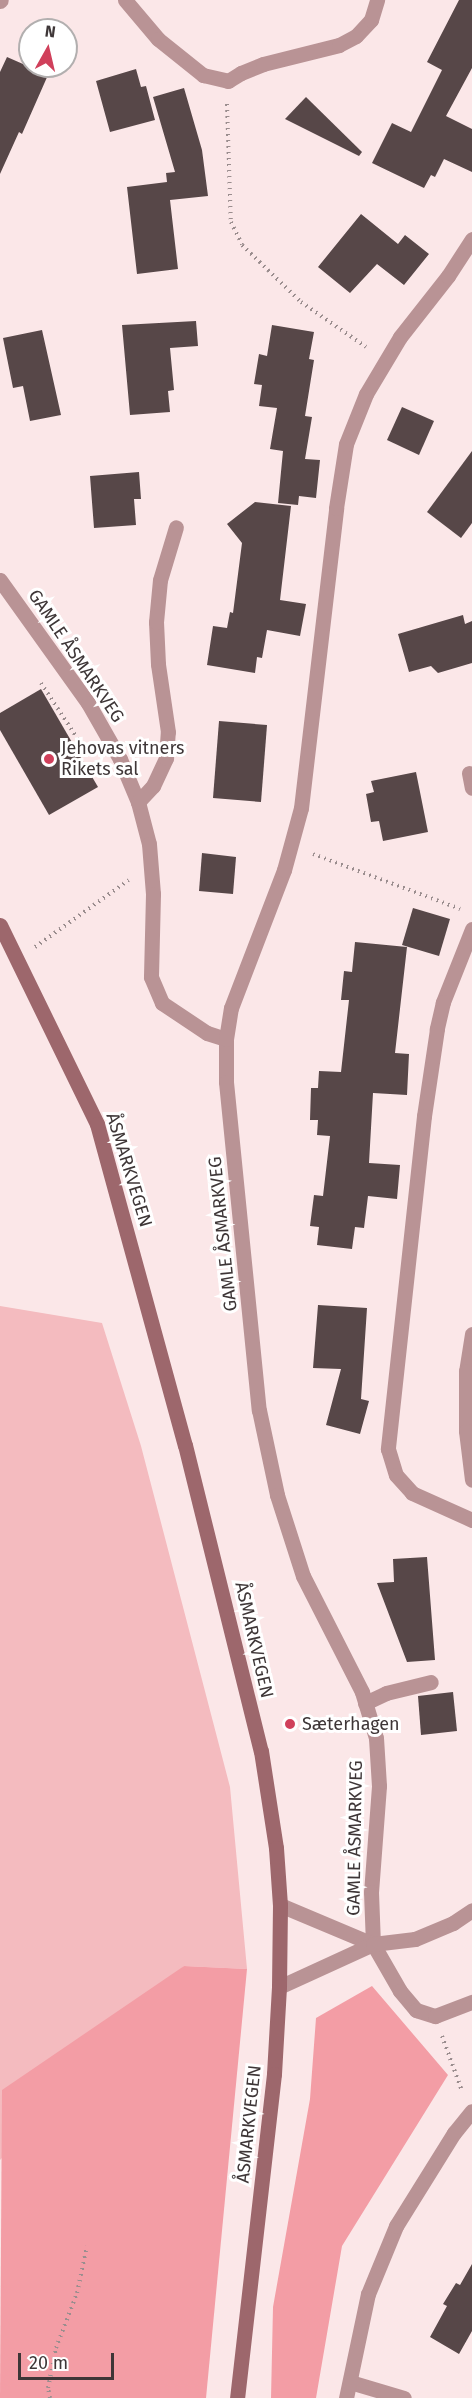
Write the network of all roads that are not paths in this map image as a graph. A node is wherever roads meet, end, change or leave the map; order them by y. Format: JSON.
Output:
{"nodes":[{"id":1,"x":125,"y":0,"type":"edge"},
{"id":2,"x":377,"y":0,"type":"edge"},
{"id":3,"x":472,"y":239,"type":"edge"},
{"id":4,"x":176,"y":527,"type":"dead end"},
{"id":5,"x":0,"y":580,"type":"edge"},
{"id":6,"x":138,"y":802,"type":"junction"},
{"id":7,"x":0,"y":925,"type":"edge"},
{"id":8,"x":472,"y":929,"type":"edge"},
{"id":9,"x":226,"y":1039,"type":"junction"},
{"id":10,"x":472,"y":1334,"type":"edge"},
{"id":11,"x":472,"y":1480,"type":"edge"},
{"id":12,"x":472,"y":1520,"type":"edge"},
{"id":13,"x":431,"y":1682,"type":"dead end"},
{"id":14,"x":365,"y":1703,"type":"junction"},
{"id":15,"x":280,"y":1905,"type":"junction"},
{"id":16,"x":472,"y":1910,"type":"edge"},
{"id":17,"x":373,"y":1944,"type":"junction"},
{"id":18,"x":279,"y":1987,"type":"junction"},
{"id":19,"x":472,"y":2002,"type":"edge"},
{"id":20,"x":472,"y":2111,"type":"edge"},
{"id":21,"x":350,"y":2382,"type":"junction"},
{"id":22,"x":237,"y":2398,"type":"edge"},
{"id":23,"x":346,"y":2398,"type":"edge"},
{"id":24,"x":404,"y":2398,"type":"edge"}],
"edges":[{"from":1,"to":2,"type":"street"},
{"from":3,"to":9,"type":"street"},
{"from":4,"to":6,"type":"street"},
{"from":5,"to":6,"type":"street","name":"GAMLE ÅSMARKVEG"},
{"from":6,"to":9,"type":"street","name":"GAMLE ÅSMARKVEG"},
{"from":7,"to":15,"type":"main road","name":"ÅSMARKVEGEN"},
{"from":8,"to":12,"type":"street"},
{"from":9,"to":14,"type":"street","name":"GAMLE ÅSMARKVEG"},
{"from":10,"to":11,"type":"street"},
{"from":13,"to":14,"type":"street"},
{"from":14,"to":17,"type":"street","name":"GAMLE ÅSMARKVEG"},
{"from":15,"to":17,"type":"street","name":"GAMLE ÅSMARKVEG"},
{"from":15,"to":18,"type":"main road","name":"ÅSMARKVEGEN"},
{"from":16,"to":17,"type":"street","name":"GAMLE ÅSMARKVEG"},
{"from":17,"to":18,"type":"street","name":"GAMLE ÅSMARKVEG"},
{"from":17,"to":19,"type":"street"},
{"from":18,"to":22,"type":"main road","name":"ÅSMARKVEGEN"},
{"from":20,"to":21,"type":"street"},
{"from":21,"to":23,"type":"street"},
{"from":21,"to":24,"type":"street"}]}
